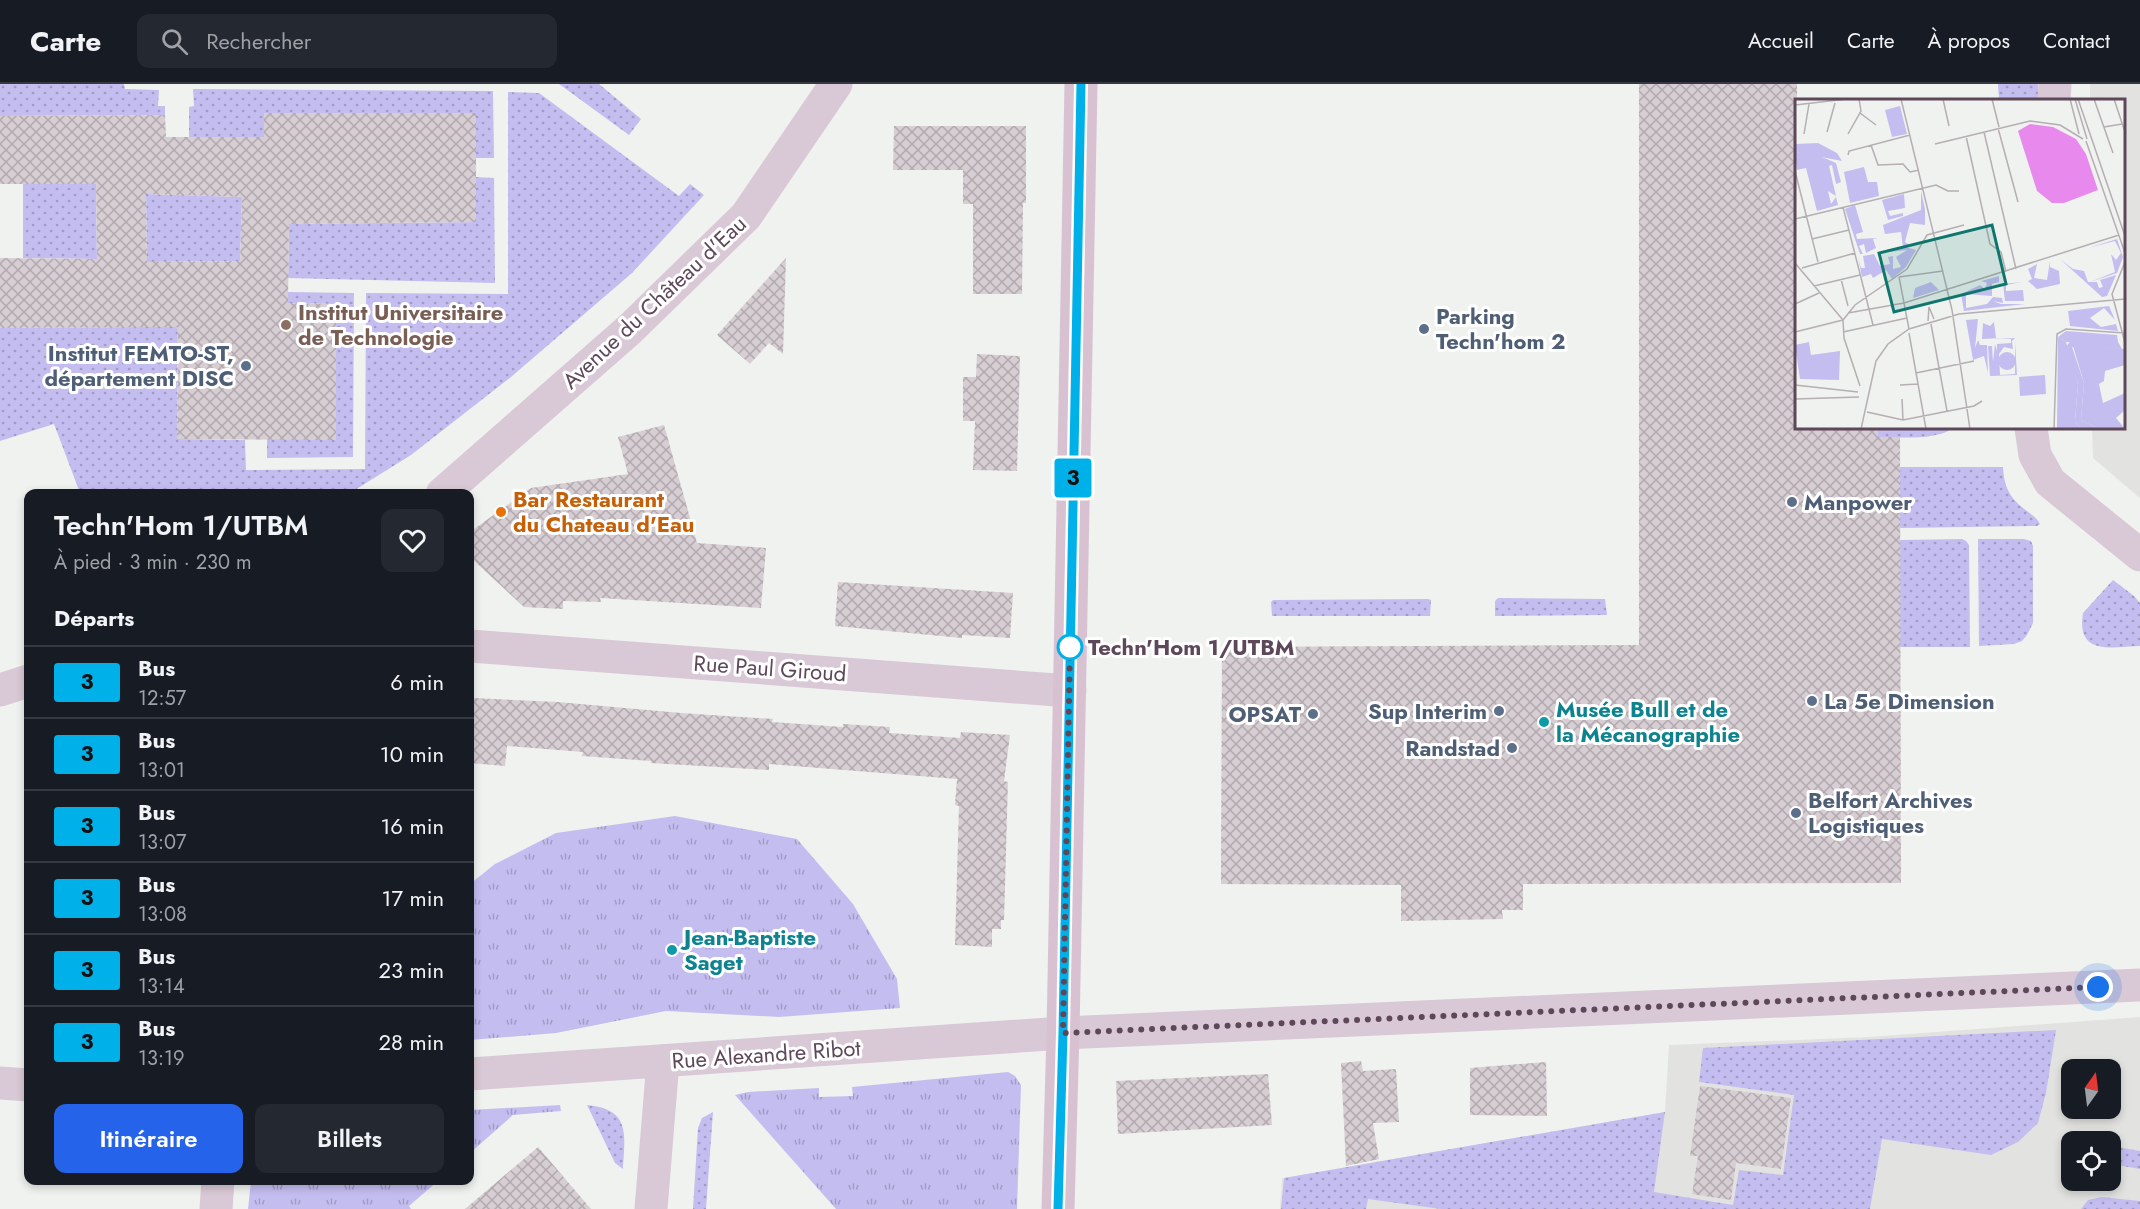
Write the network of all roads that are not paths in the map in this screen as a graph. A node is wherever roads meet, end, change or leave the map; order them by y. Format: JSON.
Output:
{"nodes":[{"id":1,"x":836,"y":84,"type":"edge"},
{"id":2,"x":1081,"y":84,"type":"edge"},
{"id":3,"x":2055,"y":84,"type":"edge"},
{"id":4,"x":2054,"y":99,"type":"edge"},
{"id":5,"x":2031,"y":429,"type":"edge"},
{"id":6,"x":448,"y":489,"type":"edge"},
{"id":7,"x":2140,"y":555,"type":"edge"},
{"id":8,"x":474,"y":646,"type":"edge"},
{"id":9,"x":24,"y":682,"type":"edge"},
{"id":10,"x":0,"y":690,"type":"edge"},
{"id":11,"x":1070,"y":691,"type":"junction"},
{"id":12,"x":2140,"y":985,"type":"edge"},
{"id":13,"x":1063,"y":1033,"type":"junction"},
{"id":14,"x":663,"y":1061,"type":"junction"},
{"id":15,"x":474,"y":1074,"type":"edge"},
{"id":16,"x":0,"y":1083,"type":"edge"},
{"id":17,"x":24,"y":1085,"type":"edge"},
{"id":18,"x":218,"y":1185,"type":"edge"},
{"id":19,"x":216,"y":1209,"type":"edge"},
{"id":20,"x":651,"y":1209,"type":"edge"},
{"id":21,"x":1058,"y":1209,"type":"edge"}],
"edges":[{"from":1,"to":6,"type":"street","name":"Avenue du Château d'Eau"},
{"from":2,"to":11,"type":"street"},
{"from":3,"to":4,"type":"street"},
{"from":5,"to":7,"type":"street"},
{"from":8,"to":11,"type":"street","name":"Rue Paul Giroud"},
{"from":9,"to":10,"type":"street"},
{"from":11,"to":13,"type":"street"},
{"from":12,"to":13,"type":"street","name":"Rue Alexandre Ribot"},
{"from":13,"to":14,"type":"street","name":"Rue Alexandre Ribot"},
{"from":13,"to":21,"type":"street"},
{"from":14,"to":15,"type":"street","name":"Rue Alexandre Ribot"},
{"from":14,"to":20,"type":"street"},
{"from":16,"to":17,"type":"street"},
{"from":18,"to":19,"type":"street"}]}
